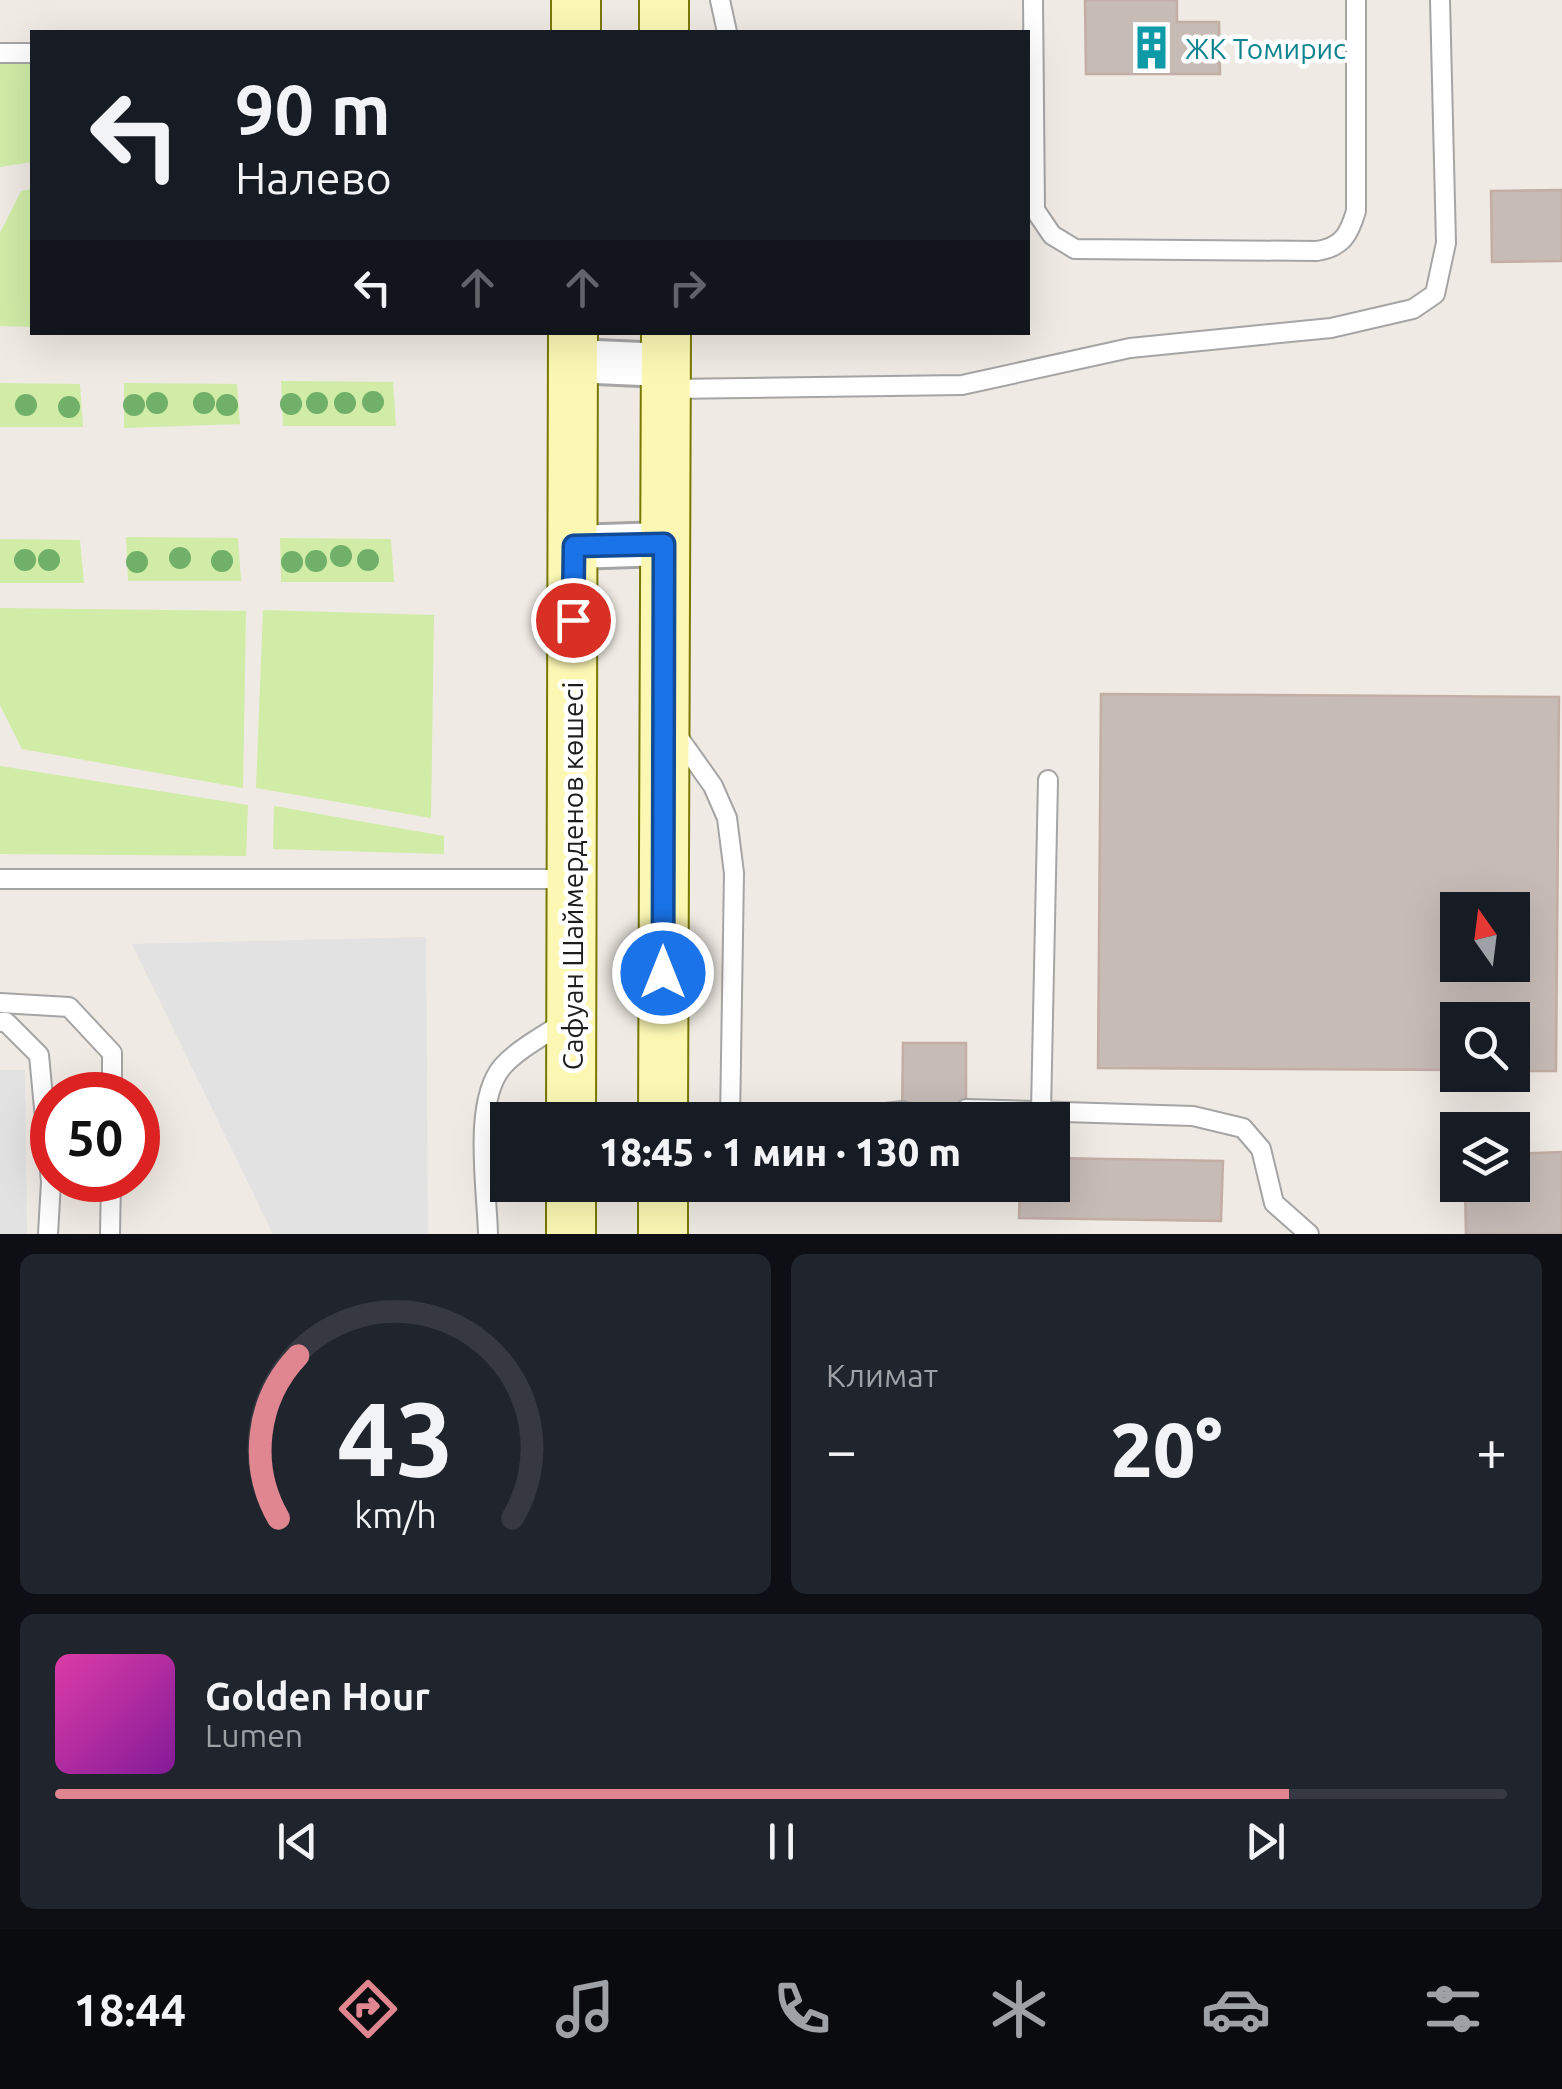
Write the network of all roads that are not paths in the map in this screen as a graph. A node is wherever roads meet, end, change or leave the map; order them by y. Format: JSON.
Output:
{"nodes":[{"id":1,"x":576,"y":0,"type":"edge"},
{"id":2,"x":664,"y":0,"type":"edge"},
{"id":3,"x":720,"y":0,"type":"edge"},
{"id":4,"x":1033,"y":0,"type":"edge"},
{"id":5,"x":1356,"y":0,"type":"edge"},
{"id":6,"x":1440,"y":0,"type":"edge"},
{"id":7,"x":576,"y":30,"type":"edge"},
{"id":8,"x":664,"y":30,"type":"edge"},
{"id":9,"x":727,"y":30,"type":"edge"},
{"id":10,"x":30,"y":52,"type":"edge"},
{"id":11,"x":0,"y":53,"type":"edge"},
{"id":12,"x":574,"y":347,"type":"edge"},
{"id":13,"x":664,"y":362,"type":"edge"},
{"id":14,"x":664,"y":544,"type":"junction"},
{"id":15,"x":574,"y":546,"type":"junction"},
{"id":16,"x":663,"y":716,"type":"junction"},
{"id":17,"x":1048,"y":780,"type":"dead end"},
{"id":18,"x":0,"y":879,"type":"edge"},
{"id":19,"x":572,"y":880,"type":"junction"},
{"id":20,"x":0,"y":1003,"type":"edge"},
{"id":21,"x":572,"y":1017,"type":"junction"},
{"id":22,"x":0,"y":1022,"type":"edge"},
{"id":23,"x":112,"y":1072,"type":"edge"},
{"id":24,"x":571,"y":1102,"type":"edge"},
{"id":25,"x":663,"y":1102,"type":"edge"},
{"id":26,"x":730,"y":1102,"type":"edge"},
{"id":27,"x":1041,"y":1102,"type":"edge"},
{"id":28,"x":1070,"y":1112,"type":"edge"},
{"id":29,"x":111,"y":1202,"type":"edge"},
{"id":30,"x":571,"y":1202,"type":"edge"},
{"id":31,"x":48,"y":1234,"type":"edge"},
{"id":32,"x":110,"y":1234,"type":"edge"},
{"id":33,"x":488,"y":1234,"type":"edge"},
{"id":34,"x":570,"y":1234,"type":"edge"},
{"id":35,"x":1309,"y":1234,"type":"edge"}],
"edges":[{"from":1,"to":7,"type":"main road"},
{"from":2,"to":8,"type":"main road"},
{"from":3,"to":9,"type":"lane"},
{"from":4,"to":5,"type":"lane"},
{"from":6,"to":13,"type":"lane"},
{"from":10,"to":11,"type":"lane"},
{"from":12,"to":13,"type":"street"},
{"from":12,"to":15,"type":"main road","name":"Сафуан Шаймерденов көшесі"},
{"from":13,"to":14,"type":"main road"},
{"from":14,"to":15,"type":"street"},
{"from":14,"to":16,"type":"main road"},
{"from":15,"to":19,"type":"main road","name":"Сафуан Шаймерденов көшесі"},
{"from":16,"to":25,"type":"main road"},
{"from":16,"to":26,"type":"lane"},
{"from":17,"to":27,"type":"lane"},
{"from":18,"to":19,"type":"lane"},
{"from":19,"to":21,"type":"main road","name":"Сафуан Шаймерденов көшесі"},
{"from":20,"to":23,"type":"lane"},
{"from":21,"to":24,"type":"main road","name":"Сафуан Шаймерденов көшесі"},
{"from":21,"to":33,"type":"lane"},
{"from":22,"to":31,"type":"lane"},
{"from":28,"to":35,"type":"lane"},
{"from":29,"to":32,"type":"lane"},
{"from":30,"to":34,"type":"main road"}]}
